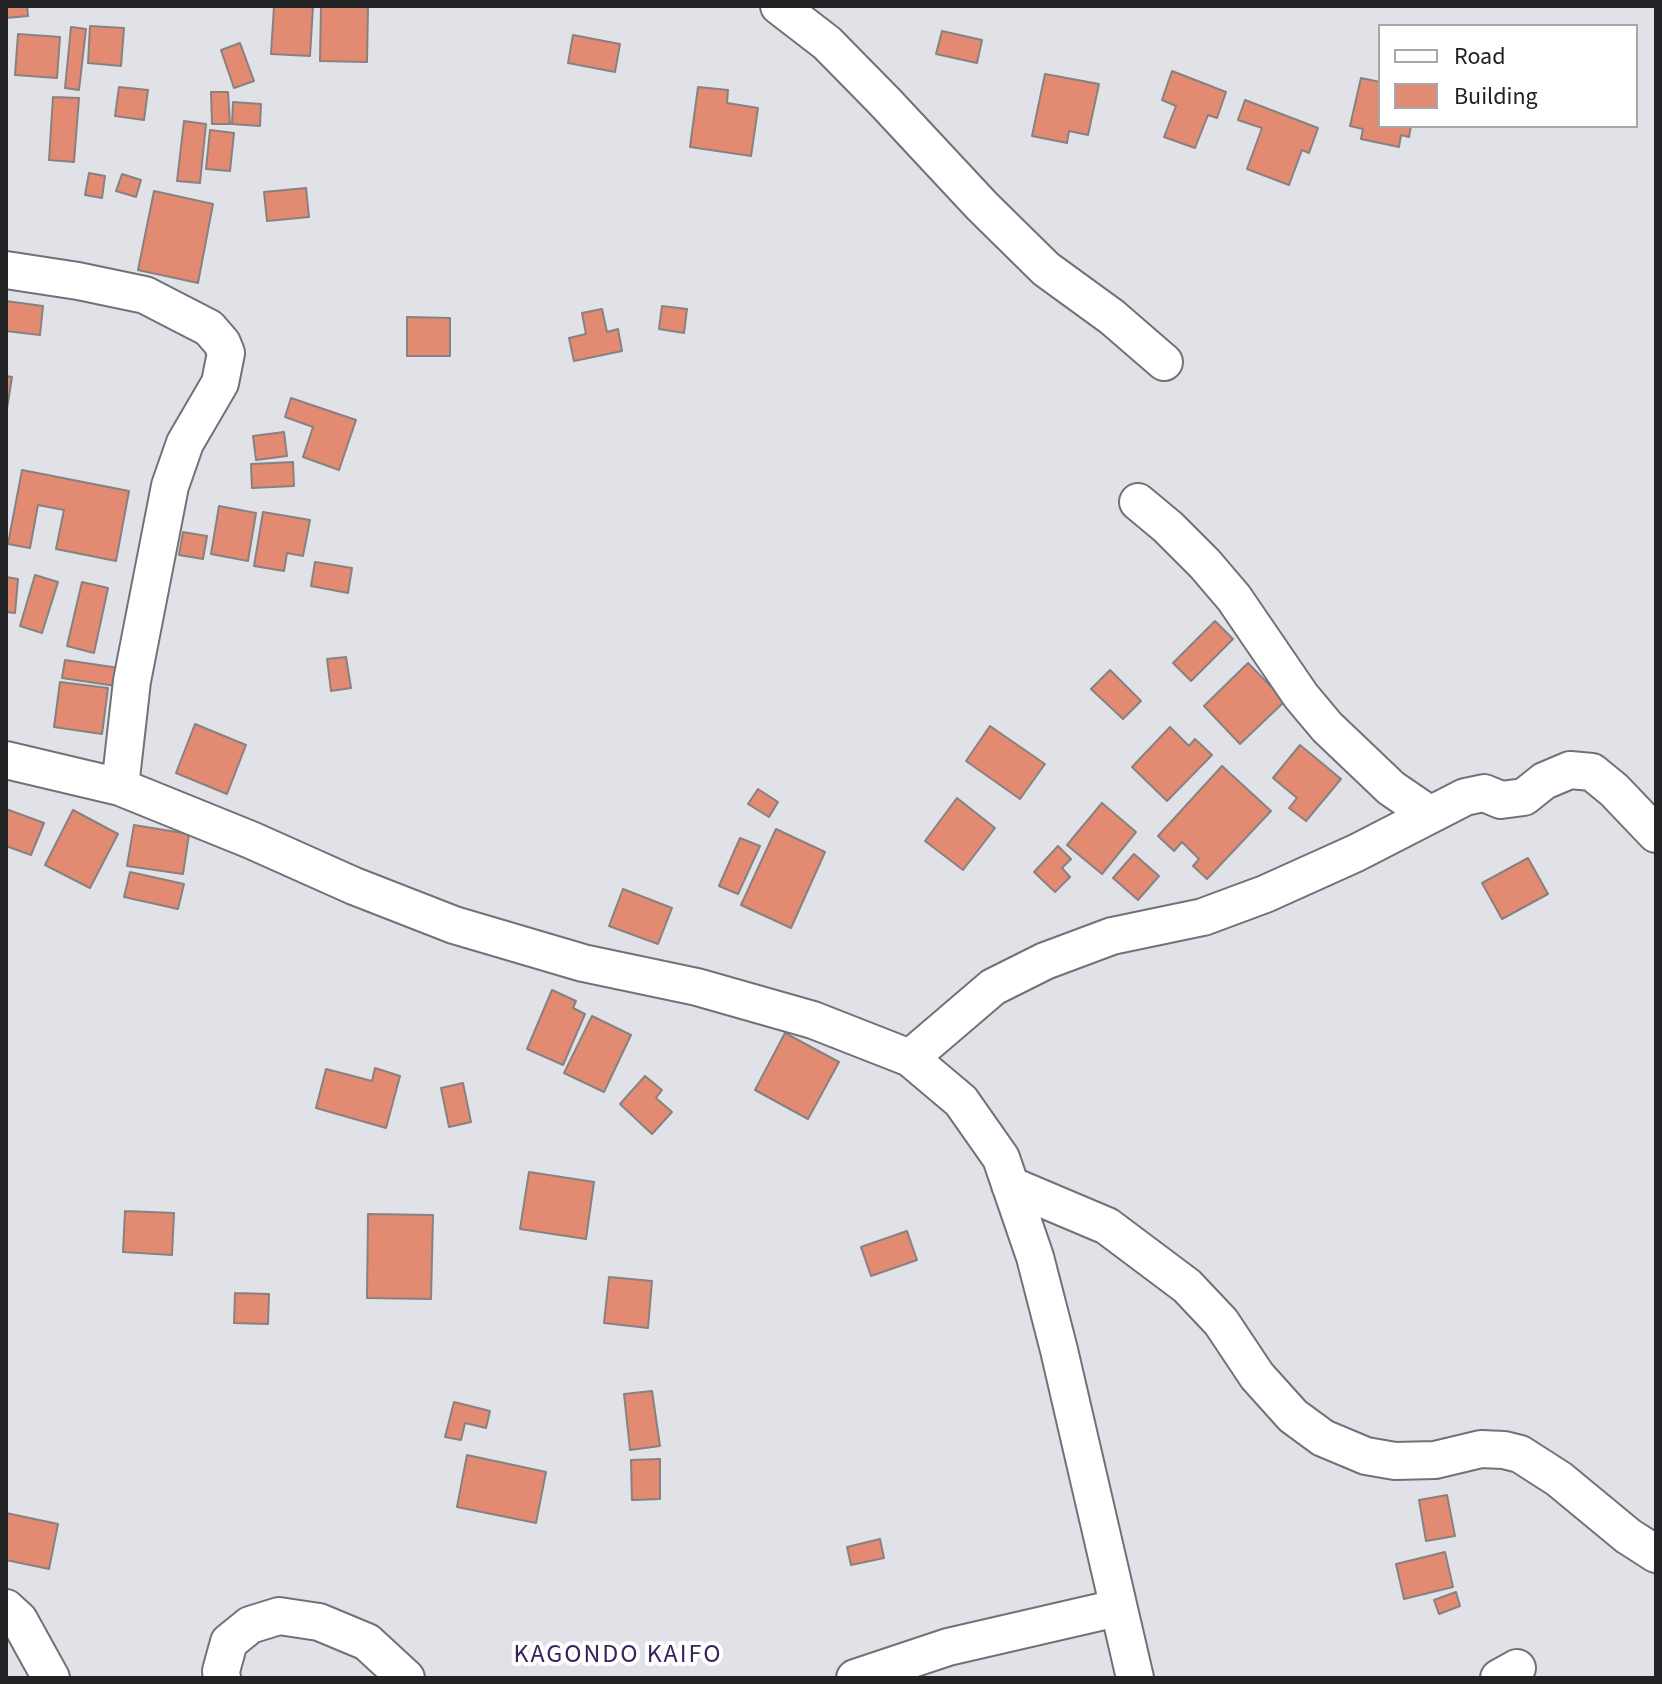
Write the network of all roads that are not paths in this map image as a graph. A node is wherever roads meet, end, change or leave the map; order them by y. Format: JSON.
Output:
{"nodes":[{"id":1,"x":779,"y":6,"type":"edge"},
{"id":2,"x":6,"y":270,"type":"edge"},
{"id":3,"x":1164,"y":362,"type":"dead end"},
{"id":4,"x":1138,"y":502,"type":"dead end"},
{"id":5,"x":6,"y":760,"type":"edge"},
{"id":6,"x":120,"y":787,"type":"junction"},
{"id":7,"x":1429,"y":814,"type":"junction"},
{"id":8,"x":1656,"y":834,"type":"edge"},
{"id":9,"x":910,"y":1058,"type":"junction"},
{"id":10,"x":1010,"y":1185,"type":"junction"},
{"id":11,"x":1656,"y":1554,"type":"edge"},
{"id":12,"x":6,"y":1608,"type":"edge"},
{"id":13,"x":1117,"y":1608,"type":"junction"},
{"id":14,"x":51,"y":1678,"type":"edge"},
{"id":15,"x":222,"y":1678,"type":"edge"},
{"id":16,"x":406,"y":1678,"type":"edge"},
{"id":17,"x":855,"y":1678,"type":"edge"},
{"id":18,"x":1135,"y":1678,"type":"edge"}],
"edges":[{"from":1,"to":3,"type":"street"},
{"from":2,"to":6,"type":"street"},
{"from":4,"to":7,"type":"street"},
{"from":5,"to":6,"type":"street"},
{"from":6,"to":9,"type":"street"},
{"from":7,"to":8,"type":"street"},
{"from":7,"to":9,"type":"street"},
{"from":9,"to":10,"type":"street"},
{"from":10,"to":11,"type":"street"},
{"from":10,"to":13,"type":"street"},
{"from":12,"to":14,"type":"street"},
{"from":13,"to":17,"type":"street"},
{"from":13,"to":18,"type":"street"},
{"from":15,"to":16,"type":"street"}]}
